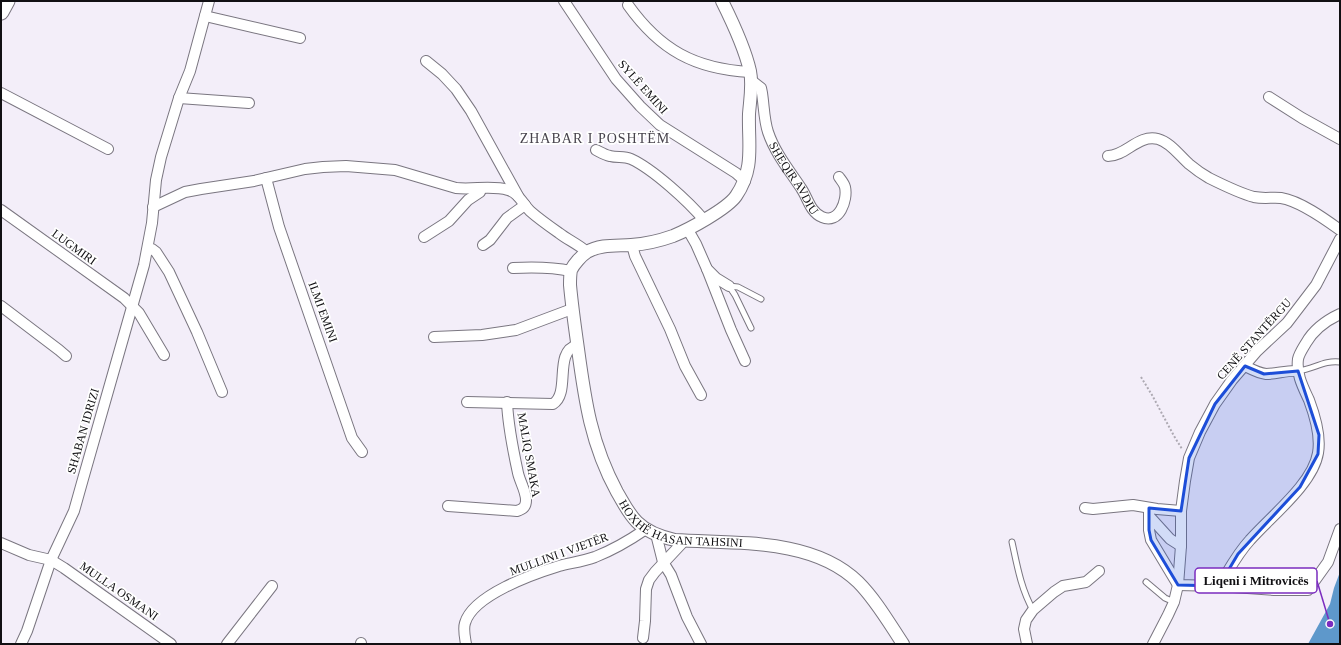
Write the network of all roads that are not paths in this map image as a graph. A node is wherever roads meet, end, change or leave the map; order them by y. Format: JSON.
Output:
{"nodes":[{"id":1,"x":7,"y":1,"type":"edge"},
{"id":2,"x":209,"y":1,"type":"edge"},
{"id":3,"x":564,"y":1,"type":"edge"},
{"id":4,"x":722,"y":1,"type":"edge"},
{"id":5,"x":628,"y":5,"type":"dead end"},
{"id":6,"x":1,"y":12,"type":"edge"},
{"id":7,"x":205,"y":16,"type":"junction"},
{"id":8,"x":300,"y":38,"type":"dead end"},
{"id":9,"x":426,"y":61,"type":"dead end"},
{"id":10,"x":751,"y":77,"type":"junction"},
{"id":11,"x":1,"y":93,"type":"edge"},
{"id":12,"x":1269,"y":97,"type":"dead end"},
{"id":13,"x":179,"y":98,"type":"junction"},
{"id":14,"x":249,"y":103,"type":"dead end"},
{"id":15,"x":1340,"y":139,"type":"edge"},
{"id":16,"x":108,"y":149,"type":"dead end"},
{"id":17,"x":596,"y":150,"type":"dead end"},
{"id":18,"x":1108,"y":156,"type":"dead end"},
{"id":19,"x":839,"y":177,"type":"dead end"},
{"id":20,"x":266,"y":178,"type":"junction"},
{"id":21,"x":745,"y":181,"type":"junction"},
{"id":22,"x":481,"y":189,"type":"junction"},
{"id":23,"x":518,"y":196,"type":"junction"},
{"id":24,"x":525,"y":205,"type":"junction"},
{"id":25,"x":153,"y":207,"type":"junction"},
{"id":26,"x":1,"y":210,"type":"edge"},
{"id":27,"x":704,"y":220,"type":"junction"},
{"id":28,"x":688,"y":230,"type":"junction"},
{"id":29,"x":1340,"y":230,"type":"edge"},
{"id":30,"x":424,"y":237,"type":"dead end"},
{"id":31,"x":1340,"y":239,"type":"edge"},
{"id":32,"x":483,"y":244,"type":"dead end"},
{"id":33,"x":632,"y":245,"type":"junction"},
{"id":34,"x":148,"y":248,"type":"junction"},
{"id":35,"x":587,"y":252,"type":"junction"},
{"id":36,"x":513,"y":268,"type":"dead end"},
{"id":37,"x":707,"y":269,"type":"junction"},
{"id":38,"x":571,"y":271,"type":"junction"},
{"id":39,"x":728,"y":286,"type":"junction"},
{"id":40,"x":761,"y":299,"type":"dead end"},
{"id":41,"x":1,"y":306,"type":"edge"},
{"id":42,"x":132,"y":306,"type":"junction"},
{"id":43,"x":572,"y":309,"type":"junction"},
{"id":44,"x":1340,"y":314,"type":"edge"},
{"id":45,"x":751,"y":328,"type":"dead end"},
{"id":46,"x":434,"y":337,"type":"dead end"},
{"id":47,"x":577,"y":345,"type":"junction"},
{"id":48,"x":164,"y":355,"type":"dead end"},
{"id":49,"x":66,"y":356,"type":"dead end"},
{"id":50,"x":745,"y":361,"type":"dead end"},
{"id":51,"x":1340,"y":362,"type":"edge"},
{"id":52,"x":1245,"y":366,"type":"junction"},
{"id":53,"x":1298,"y":371,"type":"junction"},
{"id":54,"x":222,"y":392,"type":"dead end"},
{"id":55,"x":701,"y":395,"type":"dead end"},
{"id":56,"x":467,"y":402,"type":"dead end"},
{"id":57,"x":508,"y":402,"type":"junction"},
{"id":58,"x":362,"y":452,"type":"dead end"},
{"id":59,"x":448,"y":506,"type":"dead end"},
{"id":60,"x":1085,"y":508,"type":"dead end"},
{"id":61,"x":1182,"y":511,"type":"junction"},
{"id":62,"x":1149,"y":512,"type":"junction"},
{"id":63,"x":1340,"y":529,"type":"edge"},
{"id":64,"x":651,"y":532,"type":"junction"},
{"id":65,"x":685,"y":540,"type":"junction"},
{"id":66,"x":1012,"y":542,"type":"dead end"},
{"id":67,"x":1,"y":543,"type":"edge"},
{"id":68,"x":1182,"y":546,"type":"junction"},
{"id":69,"x":51,"y":560,"type":"junction"},
{"id":70,"x":663,"y":562,"type":"junction"},
{"id":71,"x":1099,"y":571,"type":"dead end"},
{"id":72,"x":1146,"y":582,"type":"dead end"},
{"id":73,"x":1178,"y":585,"type":"junction"},
{"id":74,"x":272,"y":586,"type":"dead end"},
{"id":75,"x":1219,"y":586,"type":"junction"},
{"id":76,"x":1174,"y":602,"type":"junction"},
{"id":77,"x":1033,"y":610,"type":"junction"},
{"id":78,"x":643,"y":638,"type":"dead end"},
{"id":79,"x":21,"y":644,"type":"edge"},
{"id":80,"x":171,"y":644,"type":"edge"},
{"id":81,"x":227,"y":644,"type":"edge"},
{"id":82,"x":466,"y":644,"type":"edge"},
{"id":83,"x":700,"y":644,"type":"edge"},
{"id":84,"x":903,"y":644,"type":"edge"},
{"id":85,"x":1027,"y":644,"type":"edge"},
{"id":86,"x":1153,"y":644,"type":"edge"}],
"edges":[{"from":1,"to":6,"type":"main road"},
{"from":2,"to":7,"type":"street","name":"SHABAN IDRIZI"},
{"from":3,"to":21,"type":"street","name":"SYLË EMINI"},
{"from":4,"to":10,"type":"street","name":"SHEQIR AVDIU"},
{"from":5,"to":10,"type":"street"},
{"from":7,"to":8,"type":"street"},
{"from":7,"to":13,"type":"street","name":"SHABAN IDRIZI"},
{"from":9,"to":23,"type":"street"},
{"from":10,"to":19,"type":"street","name":"SHEQIR AVDIU"},
{"from":10,"to":21,"type":"street","name":"SHEQIR AVDIU"},
{"from":11,"to":16,"type":"street"},
{"from":12,"to":15,"type":"street"},
{"from":13,"to":14,"type":"street"},
{"from":13,"to":25,"type":"street","name":"SHABAN IDRIZI"},
{"from":17,"to":27,"type":"street"},
{"from":18,"to":29,"type":"street"},
{"from":20,"to":22,"type":"street"},
{"from":20,"to":25,"type":"street"},
{"from":20,"to":58,"type":"street","name":"ILMI EMINI"},
{"from":21,"to":27,"type":"street","name":"SHEQIR AVDIU"},
{"from":22,"to":23,"type":"street"},
{"from":22,"to":30,"type":"street"},
{"from":23,"to":24,"type":"street"},
{"from":24,"to":32,"type":"street"},
{"from":24,"to":35,"type":"street"},
{"from":25,"to":34,"type":"street","name":"SHABAN IDRIZI"},
{"from":26,"to":42,"type":"street","name":"LUGMIRI"},
{"from":27,"to":28,"type":"street","name":"SHEQIR AVDIU"},
{"from":28,"to":33,"type":"street","name":"SHEQIR AVDIU"},
{"from":28,"to":37,"type":"street"},
{"from":31,"to":52,"type":"street","name":"CENË STANTËRGU"},
{"from":33,"to":35,"type":"street","name":"SHEQIR AVDIU"},
{"from":33,"to":55,"type":"street"},
{"from":34,"to":42,"type":"street","name":"SHABAN IDRIZI"},
{"from":34,"to":54,"type":"street"},
{"from":35,"to":38,"type":"street"},
{"from":36,"to":38,"type":"street"},
{"from":37,"to":39,"type":"street"},
{"from":37,"to":50,"type":"street"},
{"from":38,"to":43,"type":"street","name":"HOXHË HASAN TAHSINI"},
{"from":39,"to":40,"type":"lane"},
{"from":39,"to":45,"type":"lane"},
{"from":41,"to":49,"type":"street"},
{"from":42,"to":48,"type":"street"},
{"from":42,"to":69,"type":"street","name":"SHABAN IDRIZI"},
{"from":43,"to":46,"type":"street"},
{"from":43,"to":47,"type":"street","name":"HOXHË HASAN TAHSINI"},
{"from":44,"to":53,"type":"street"},
{"from":47,"to":57,"type":"street","name":"MALIQ SMAKA"},
{"from":47,"to":64,"type":"street","name":"HOXHË HASAN TAHSINI"},
{"from":51,"to":53,"type":"lane"},
{"from":52,"to":53,"type":"street"},
{"from":52,"to":61,"type":"street","name":"CENË STANTËRGU"},
{"from":53,"to":75,"type":"street"},
{"from":56,"to":57,"type":"street","name":"MALIQ SMAKA"},
{"from":57,"to":59,"type":"street","name":"MALIQ SMAKA"},
{"from":60,"to":62,"type":"street"},
{"from":61,"to":62,"type":"street"},
{"from":61,"to":68,"type":"street","name":"CENË STANTËRGU"},
{"from":62,"to":68,"type":"street"},
{"from":62,"to":73,"type":"street"},
{"from":63,"to":75,"type":"street"},
{"from":64,"to":65,"type":"street","name":"HOXHË HASAN TAHSINI"},
{"from":64,"to":70,"type":"street"},
{"from":64,"to":82,"type":"street","name":"MULLINI I VJETËR"},
{"from":65,"to":70,"type":"street"},
{"from":65,"to":84,"type":"street","name":"HOXHË HASAN TAHSINI"},
{"from":66,"to":77,"type":"lane"},
{"from":67,"to":69,"type":"street","name":"MULLA OSMANI"},
{"from":68,"to":73,"type":"street","name":"CENË STANTËRGU"},
{"from":69,"to":79,"type":"street","name":"SHABAN IDRIZI"},
{"from":69,"to":80,"type":"street","name":"MULLA OSMANI"},
{"from":70,"to":78,"type":"street"},
{"from":70,"to":83,"type":"street"},
{"from":71,"to":77,"type":"street"},
{"from":72,"to":76,"type":"lane"},
{"from":73,"to":75,"type":"street"},
{"from":73,"to":76,"type":"street","name":"CENË STANTËRGU"},
{"from":74,"to":81,"type":"street"},
{"from":76,"to":86,"type":"street","name":"CENË STANTËRGU"},
{"from":77,"to":85,"type":"street"}]}
